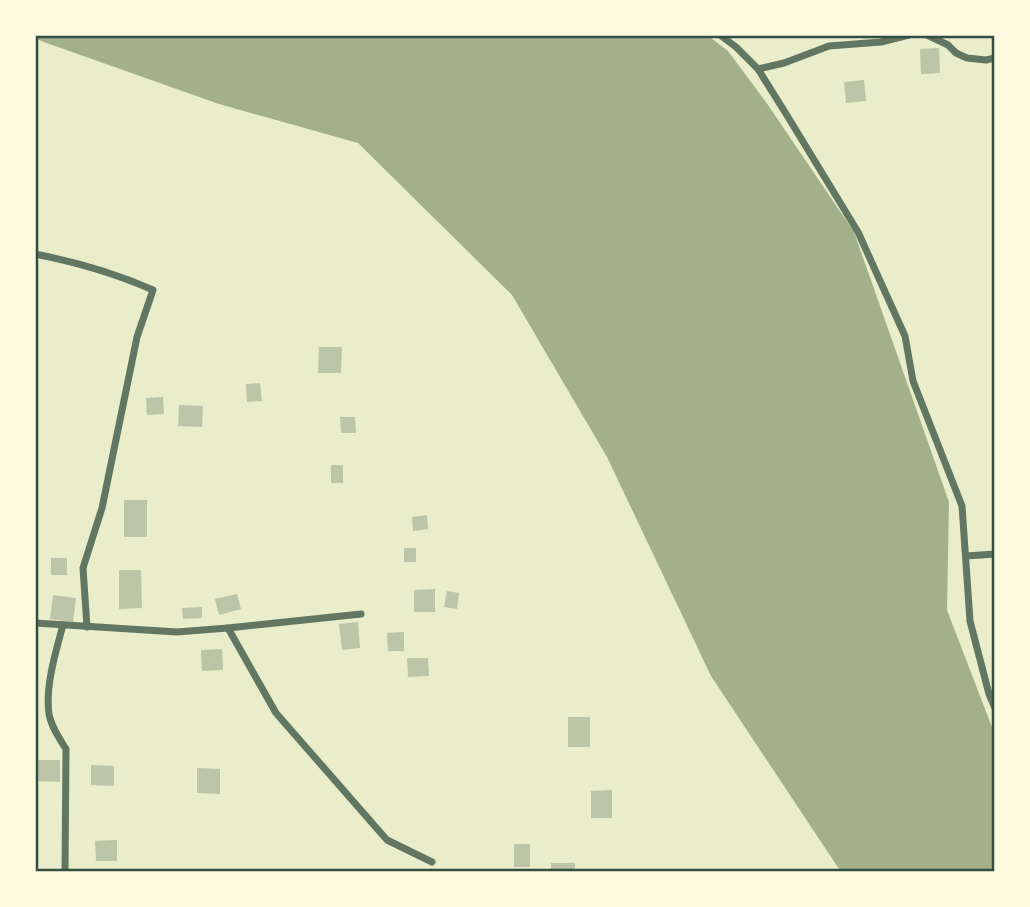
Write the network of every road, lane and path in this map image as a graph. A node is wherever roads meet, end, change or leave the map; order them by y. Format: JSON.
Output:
{"nodes":[{"id":1,"x":720,"y":35,"type":"edge"},
{"id":2,"x":909,"y":35,"type":"edge"},
{"id":3,"x":927,"y":35,"type":"edge"},
{"id":4,"x":995,"y":58,"type":"edge"},
{"id":5,"x":758,"y":69,"type":"junction"},
{"id":6,"x":35,"y":254,"type":"edge"},
{"id":7,"x":995,"y":554,"type":"edge"},
{"id":8,"x":966,"y":556,"type":"junction"},
{"id":9,"x":361,"y":614,"type":"dead end"},
{"id":10,"x":35,"y":623,"type":"edge"},
{"id":11,"x":63,"y":625,"type":"junction"},
{"id":12,"x":87,"y":626,"type":"junction"},
{"id":13,"x":228,"y":628,"type":"junction"},
{"id":14,"x":995,"y":708,"type":"edge"},
{"id":15,"x":432,"y":862,"type":"dead end"},
{"id":16,"x":65,"y":872,"type":"edge"}],
"edges":[{"from":1,"to":5,"type":"street"},
{"from":2,"to":5,"type":"street"},
{"from":3,"to":4,"type":"street"},
{"from":5,"to":8,"type":"street"},
{"from":6,"to":12,"type":"street"},
{"from":7,"to":8,"type":"street"},
{"from":8,"to":14,"type":"street"},
{"from":9,"to":13,"type":"street"},
{"from":10,"to":11,"type":"street"},
{"from":11,"to":12,"type":"street"},
{"from":11,"to":16,"type":"street"},
{"from":12,"to":13,"type":"street"},
{"from":13,"to":15,"type":"street"}]}
